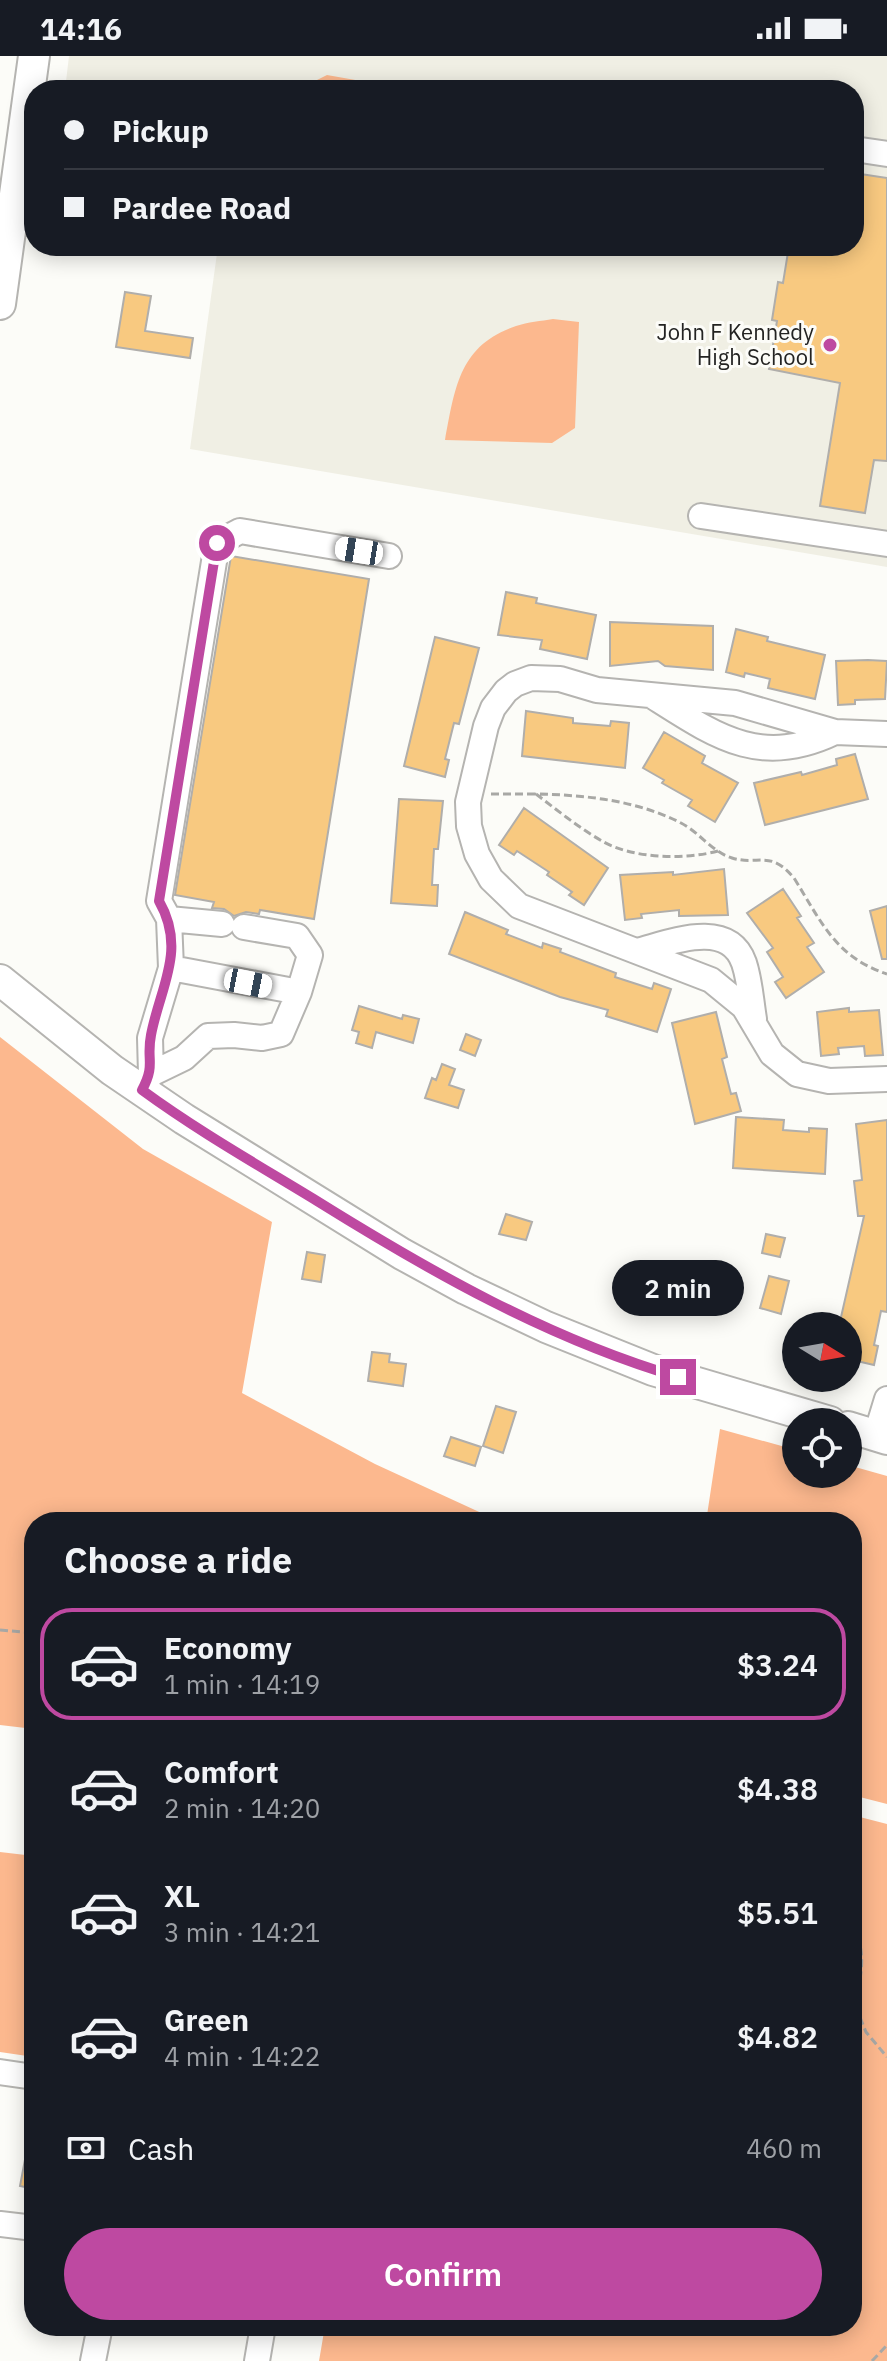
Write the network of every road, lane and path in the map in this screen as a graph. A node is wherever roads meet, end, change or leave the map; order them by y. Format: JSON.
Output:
{"nodes":[{"id":1,"x":34,"y":56,"type":"edge"},
{"id":2,"x":31,"y":80,"type":"edge"},
{"id":3,"x":24,"y":129,"type":"edge"},
{"id":4,"x":864,"y":151,"type":"edge"},
{"id":5,"x":887,"y":154,"type":"edge"},
{"id":6,"x":0,"y":304,"type":"edge"},
{"id":7,"x":701,"y":516,"type":"dead end"},
{"id":8,"x":887,"y":544,"type":"edge"},
{"id":9,"x":389,"y":556,"type":"dead end"},
{"id":10,"x":651,"y":695,"type":"junction"},
{"id":11,"x":835,"y":732,"type":"junction"},
{"id":12,"x":887,"y":734,"type":"edge"},
{"id":13,"x":469,"y":793,"type":"junction"},
{"id":14,"x":536,"y":794,"type":"junction"},
{"id":15,"x":718,"y":851,"type":"junction"},
{"id":16,"x":169,"y":919,"type":"junction"},
{"id":17,"x":637,"y":951,"type":"junction"},
{"id":18,"x":171,"y":968,"type":"junction"},
{"id":19,"x":887,"y":974,"type":"edge"},
{"id":20,"x":0,"y":980,"type":"edge"},
{"id":21,"x":299,"y":992,"type":"junction"},
{"id":22,"x":754,"y":1024,"type":"junction"},
{"id":23,"x":887,"y":1079,"type":"edge"},
{"id":24,"x":146,"y":1082,"type":"junction"},
{"id":25,"x":887,"y":1399,"type":"edge"},
{"id":26,"x":782,"y":1408,"type":"edge"},
{"id":27,"x":870,"y":1434,"type":"edge"},
{"id":28,"x":0,"y":1630,"type":"edge"},
{"id":29,"x":24,"y":1632,"type":"edge"},
{"id":30,"x":862,"y":1954,"type":"edge"},
{"id":31,"x":862,"y":1979,"type":"edge"},
{"id":32,"x":862,"y":2022,"type":"edge"},
{"id":33,"x":887,"y":2057,"type":"edge"},
{"id":34,"x":0,"y":2072,"type":"edge"},
{"id":35,"x":24,"y":2076,"type":"edge"},
{"id":36,"x":0,"y":2224,"type":"edge"},
{"id":37,"x":24,"y":2227,"type":"edge"},
{"id":38,"x":98,"y":2336,"type":"edge"},
{"id":39,"x":261,"y":2336,"type":"edge"},
{"id":40,"x":887,"y":2345,"type":"edge"},
{"id":41,"x":93,"y":2361,"type":"edge"},
{"id":42,"x":257,"y":2361,"type":"edge"},
{"id":43,"x":872,"y":2361,"type":"edge"}],
"edges":[{"from":1,"to":2,"type":"main road"},
{"from":3,"to":6,"type":"main road"},
{"from":4,"to":5,"type":"street"},
{"from":7,"to":8,"type":"street"},
{"from":9,"to":16,"type":"street"},
{"from":10,"to":11,"type":"street"},
{"from":10,"to":11,"type":"street"},
{"from":10,"to":13,"type":"street"},
{"from":11,"to":12,"type":"street"},
{"from":13,"to":14,"type":"path"},
{"from":13,"to":17,"type":"street"},
{"from":14,"to":15,"type":"path"},
{"from":14,"to":15,"type":"path"},
{"from":15,"to":19,"type":"path"},
{"from":16,"to":18,"type":"street"},
{"from":16,"to":21,"type":"street"},
{"from":17,"to":22,"type":"street"},
{"from":17,"to":22,"type":"street"},
{"from":18,"to":21,"type":"street"},
{"from":18,"to":24,"type":"street"},
{"from":20,"to":24,"type":"main road"},
{"from":21,"to":24,"type":"street"},
{"from":22,"to":23,"type":"street"},
{"from":24,"to":26,"type":"main road"},
{"from":25,"to":27,"type":"street"},
{"from":28,"to":29,"type":"path"},
{"from":30,"to":31,"type":"path"},
{"from":32,"to":33,"type":"path"},
{"from":34,"to":35,"type":"street"},
{"from":36,"to":37,"type":"street"},
{"from":38,"to":41,"type":"street"},
{"from":39,"to":42,"type":"street"},
{"from":40,"to":43,"type":"path"}]}
